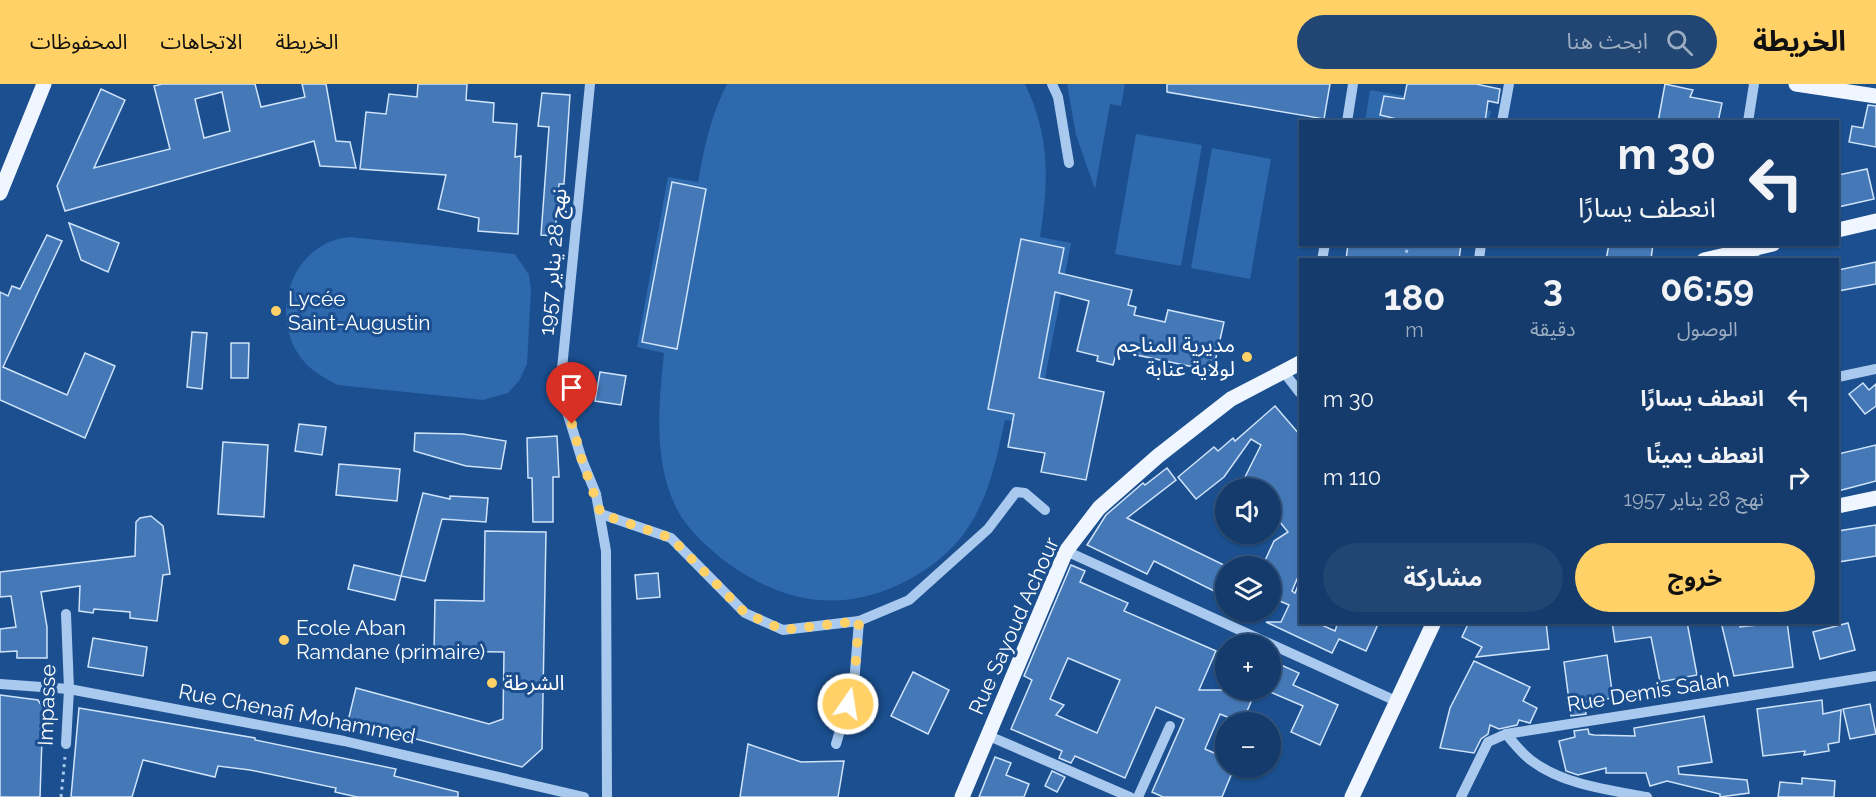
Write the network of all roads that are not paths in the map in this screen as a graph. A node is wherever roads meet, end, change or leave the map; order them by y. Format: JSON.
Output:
{"nodes":[{"id":1,"x":44,"y":84,"type":"edge"},
{"id":2,"x":590,"y":84,"type":"edge"},
{"id":3,"x":1052,"y":84,"type":"edge"},
{"id":4,"x":1353,"y":84,"type":"edge"},
{"id":5,"x":1509,"y":84,"type":"edge"},
{"id":6,"x":1754,"y":84,"type":"edge"},
{"id":7,"x":1796,"y":84,"type":"edge"},
{"id":8,"x":1876,"y":96,"type":"edge"},
{"id":9,"x":1347,"y":120,"type":"edge"},
{"id":10,"x":1503,"y":120,"type":"edge"},
{"id":11,"x":1748,"y":120,"type":"edge"},
{"id":12,"x":1069,"y":163,"type":"dead end"},
{"id":13,"x":0,"y":193,"type":"edge"},
{"id":14,"x":1876,"y":221,"type":"edge"},
{"id":15,"x":1839,"y":230,"type":"edge"},
{"id":16,"x":1767,"y":246,"type":"edge"},
{"id":17,"x":1753,"y":251,"type":"edge"},
{"id":18,"x":1715,"y":258,"type":"edge"},
{"id":19,"x":1299,"y":363,"type":"edge"},
{"id":20,"x":1876,"y":369,"type":"edge"},
{"id":21,"x":1283,"y":371,"type":"junction"},
{"id":22,"x":1839,"y":377,"type":"edge"},
{"id":23,"x":1299,"y":392,"type":"edge"},
{"id":24,"x":1876,"y":498,"type":"edge"},
{"id":25,"x":1839,"y":506,"type":"edge"},
{"id":26,"x":1046,"y":510,"type":"dead end"},
{"id":27,"x":601,"y":514,"type":"junction"},
{"id":28,"x":1066,"y":551,"type":"junction"},
{"id":29,"x":66,"y":614,"type":"dead end"},
{"id":30,"x":859,"y":621,"type":"junction"},
{"id":31,"x":1433,"y":624,"type":"edge"},
{"id":32,"x":1876,"y":676,"type":"edge"},
{"id":33,"x":0,"y":684,"type":"edge"},
{"id":34,"x":69,"y":689,"type":"junction"},
{"id":35,"x":1396,"y":700,"type":"junction"},
{"id":36,"x":1170,"y":726,"type":"dead end"},
{"id":37,"x":1506,"y":734,"type":"junction"},
{"id":38,"x":989,"y":736,"type":"junction"},
{"id":39,"x":66,"y":744,"type":"road end"},
{"id":40,"x":836,"y":744,"type":"dead end"},
{"id":41,"x":584,"y":797,"type":"edge"},
{"id":42,"x":607,"y":797,"type":"edge"},
{"id":43,"x":962,"y":797,"type":"edge"},
{"id":44,"x":1130,"y":797,"type":"edge"},
{"id":45,"x":1138,"y":797,"type":"edge"},
{"id":46,"x":1352,"y":797,"type":"edge"},
{"id":47,"x":1461,"y":797,"type":"edge"},
{"id":48,"x":1647,"y":797,"type":"edge"}],
"edges":[{"from":1,"to":13,"type":"main road"},
{"from":2,"to":27,"type":"street","name":"نهج 28 يناير 1957"},
{"from":3,"to":12,"type":"street"},
{"from":4,"to":9,"type":"street"},
{"from":5,"to":10,"type":"street"},
{"from":6,"to":11,"type":"street"},
{"from":7,"to":8,"type":"main road"},
{"from":14,"to":15,"type":"main road"},
{"from":16,"to":17,"type":"main road"},
{"from":17,"to":18,"type":"main road"},
{"from":19,"to":21,"type":"main road","name":"Rue Sayoud Achour"},
{"from":20,"to":22,"type":"street"},
{"from":21,"to":23,"type":"street"},
{"from":21,"to":28,"type":"main road","name":"Rue Sayoud Achour"},
{"from":24,"to":25,"type":"main road"},
{"from":26,"to":30,"type":"street"},
{"from":27,"to":30,"type":"street"},
{"from":27,"to":42,"type":"street","name":"نهج 28 يناير 1957"},
{"from":28,"to":35,"type":"street"},
{"from":28,"to":38,"type":"main road","name":"Rue Sayoud Achour"},
{"from":29,"to":34,"type":"street","name":"Impasse"},
{"from":30,"to":40,"type":"street"},
{"from":31,"to":35,"type":"main road"},
{"from":32,"to":37,"type":"street","name":"Rue Demis Salah"},
{"from":33,"to":34,"type":"street","name":"Rue Chenafi Mohammed"},
{"from":34,"to":39,"type":"street","name":"Impasse"},
{"from":34,"to":41,"type":"street","name":"Rue Chenafi Mohammed"},
{"from":35,"to":46,"type":"main road"},
{"from":36,"to":45,"type":"street"},
{"from":37,"to":47,"type":"street","name":"Rue Demis Salah"},
{"from":37,"to":48,"type":"street"},
{"from":38,"to":43,"type":"main road","name":"Rue Sayoud Achour"},
{"from":38,"to":44,"type":"street"}]}
